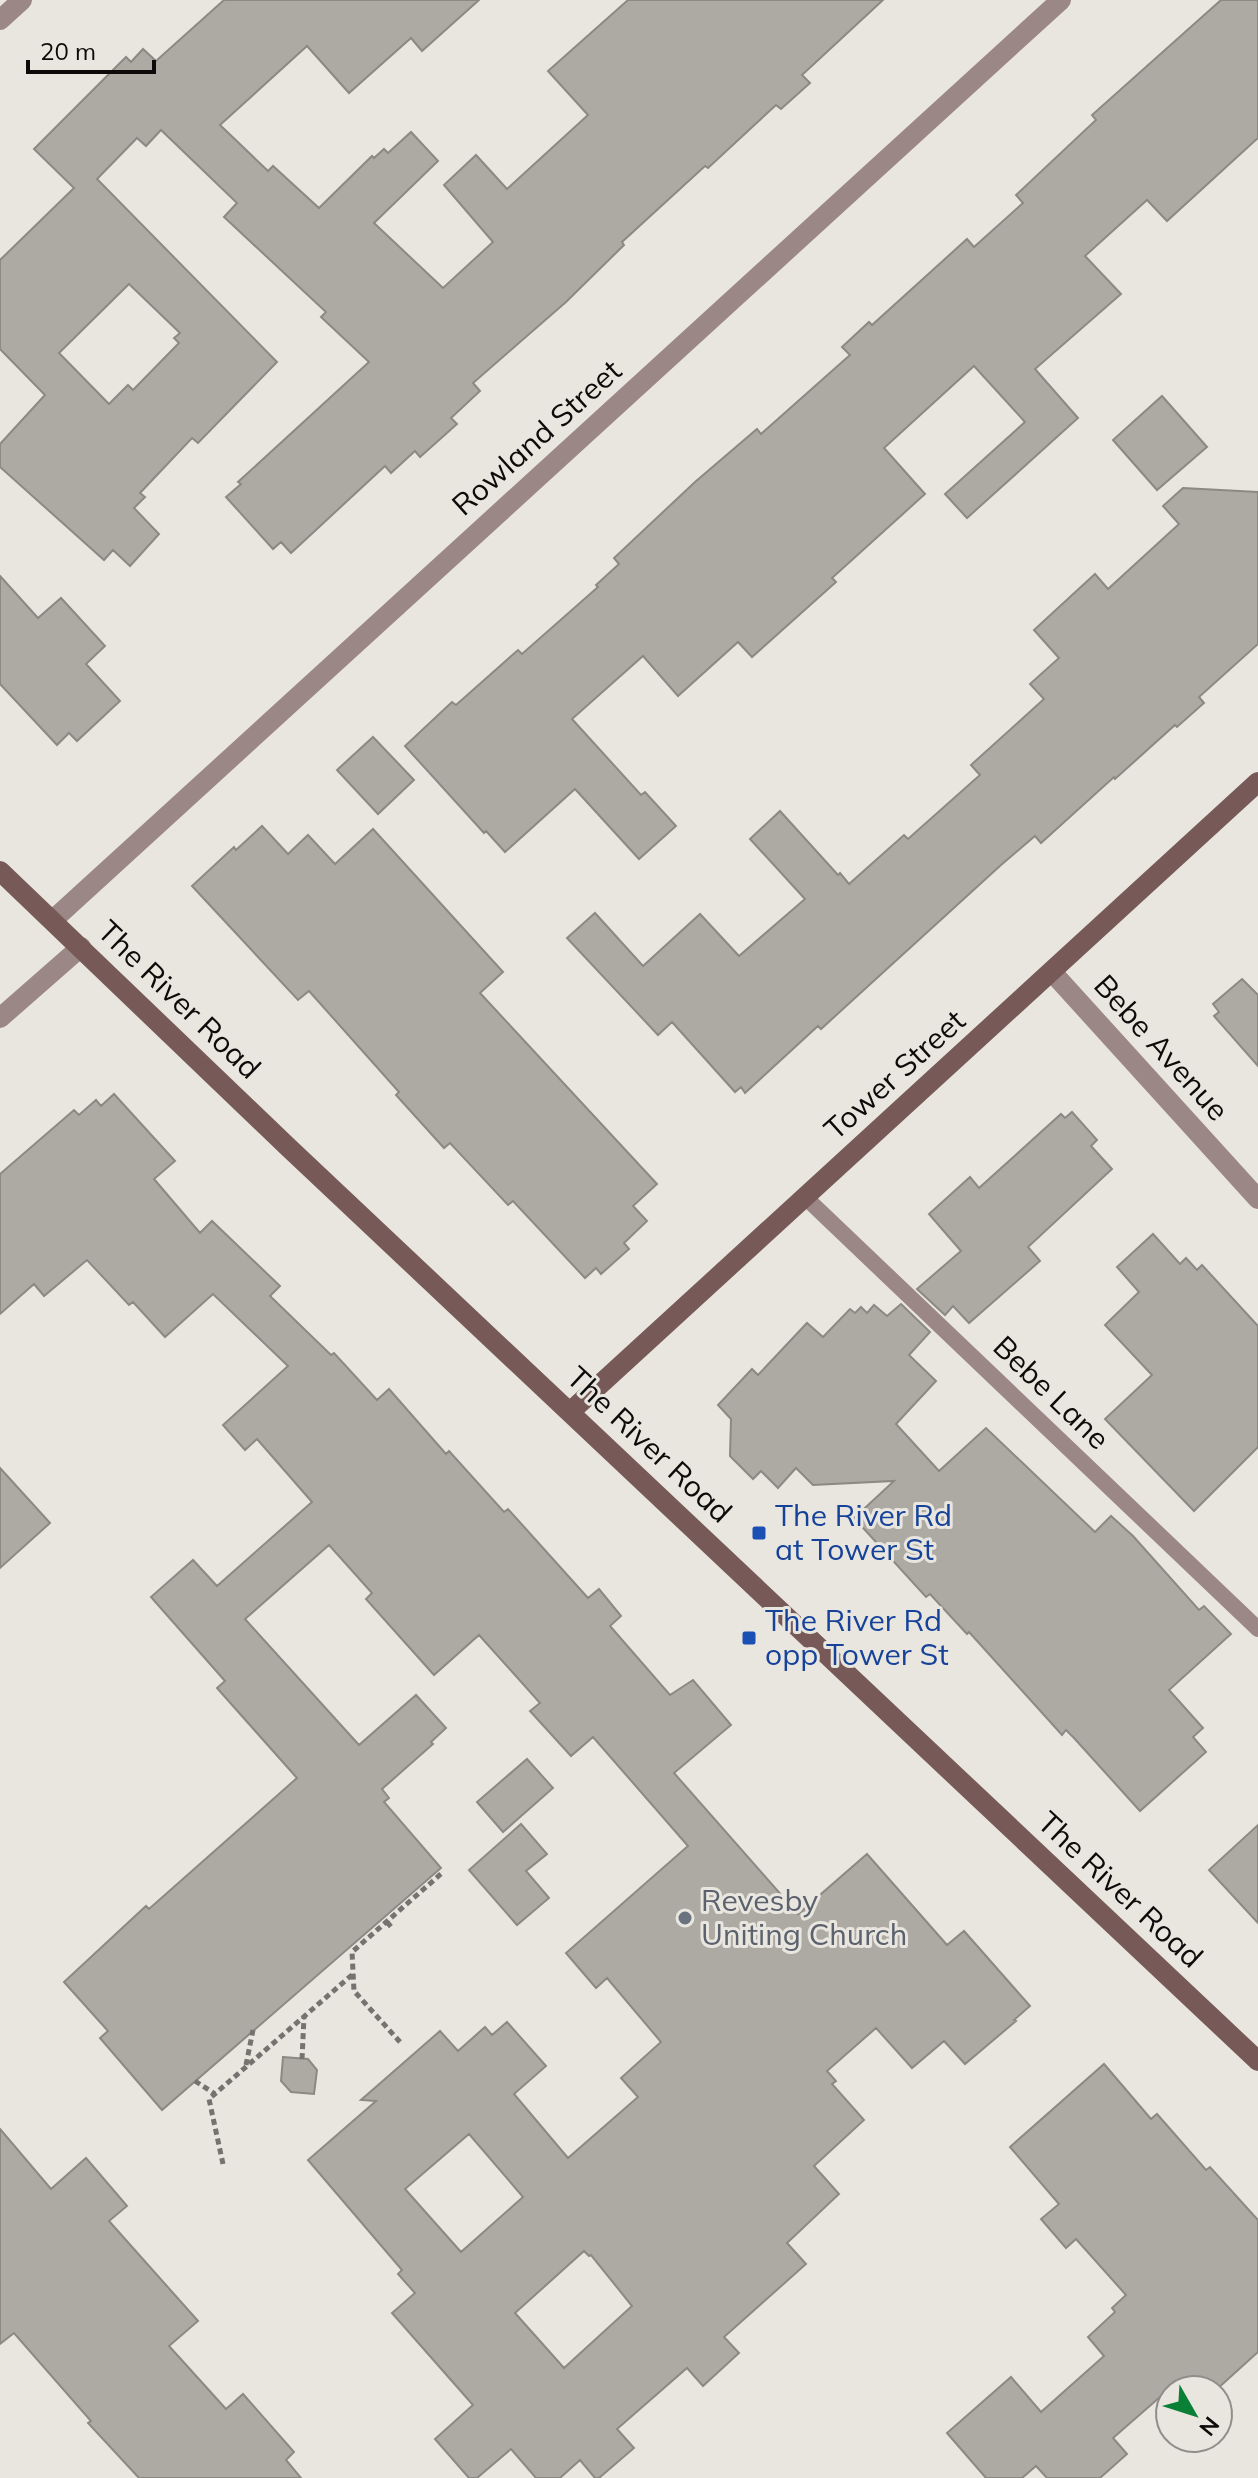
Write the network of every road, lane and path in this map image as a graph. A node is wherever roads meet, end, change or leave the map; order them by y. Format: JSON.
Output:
{"nodes":[{"id":1,"x":22,"y":0,"type":"edge"},
{"id":2,"x":1061,"y":0,"type":"edge"},
{"id":3,"x":0,"y":20,"type":"edge"},
{"id":4,"x":1258,"y":782,"type":"edge"},
{"id":5,"x":0,"y":871,"type":"edge"},
{"id":6,"x":53,"y":920,"type":"junction"},
{"id":7,"x":81,"y":947,"type":"junction"},
{"id":8,"x":1052,"y":972,"type":"junction"},
{"id":9,"x":0,"y":1018,"type":"edge"},
{"id":10,"x":805,"y":1197,"type":"junction"},
{"id":11,"x":1258,"y":1199,"type":"edge"},
{"id":12,"x":570,"y":1412,"type":"junction"},
{"id":13,"x":1258,"y":1629,"type":"edge"},
{"id":14,"x":442,"y":1873,"type":"dead end"},
{"id":15,"x":387,"y":1922,"type":"junction"},
{"id":16,"x":393,"y":1929,"type":"dead end"},
{"id":17,"x":353,"y":1974,"type":"junction"},
{"id":18,"x":304,"y":2016,"type":"junction"},
{"id":19,"x":253,"y":2030,"type":"dead end"},
{"id":20,"x":400,"y":2042,"type":"dead end"},
{"id":21,"x":302,"y":2059,"type":"dead end"},
{"id":22,"x":1258,"y":2061,"type":"edge"},
{"id":23,"x":245,"y":2067,"type":"junction"},
{"id":24,"x":195,"y":2081,"type":"dead end"},
{"id":25,"x":215,"y":2094,"type":"junction"},
{"id":26,"x":223,"y":2164,"type":"dead end"}],
"edges":[{"from":1,"to":3,"type":"street"},
{"from":2,"to":6,"type":"street","name":"Rowland Street"},
{"from":4,"to":8,"type":"main road","name":"Tower Street"},
{"from":5,"to":6,"type":"main road","name":"The River Road"},
{"from":6,"to":7,"type":"main road","name":"The River Road"},
{"from":7,"to":9,"type":"street"},
{"from":7,"to":12,"type":"main road","name":"The River Road"},
{"from":8,"to":10,"type":"main road","name":"Tower Street"},
{"from":8,"to":11,"type":"street","name":"Bebe Avenue"},
{"from":10,"to":12,"type":"main road","name":"Tower Street"},
{"from":10,"to":13,"type":"lane","name":"Bebe Lane"},
{"from":12,"to":22,"type":"main road","name":"The River Road"},
{"from":14,"to":15,"type":"path"},
{"from":15,"to":16,"type":"path"},
{"from":15,"to":17,"type":"path"},
{"from":17,"to":18,"type":"path"},
{"from":17,"to":20,"type":"path"},
{"from":18,"to":21,"type":"path"},
{"from":18,"to":23,"type":"path"},
{"from":19,"to":23,"type":"path"},
{"from":23,"to":25,"type":"path"},
{"from":24,"to":25,"type":"path"},
{"from":25,"to":26,"type":"path"}]}
